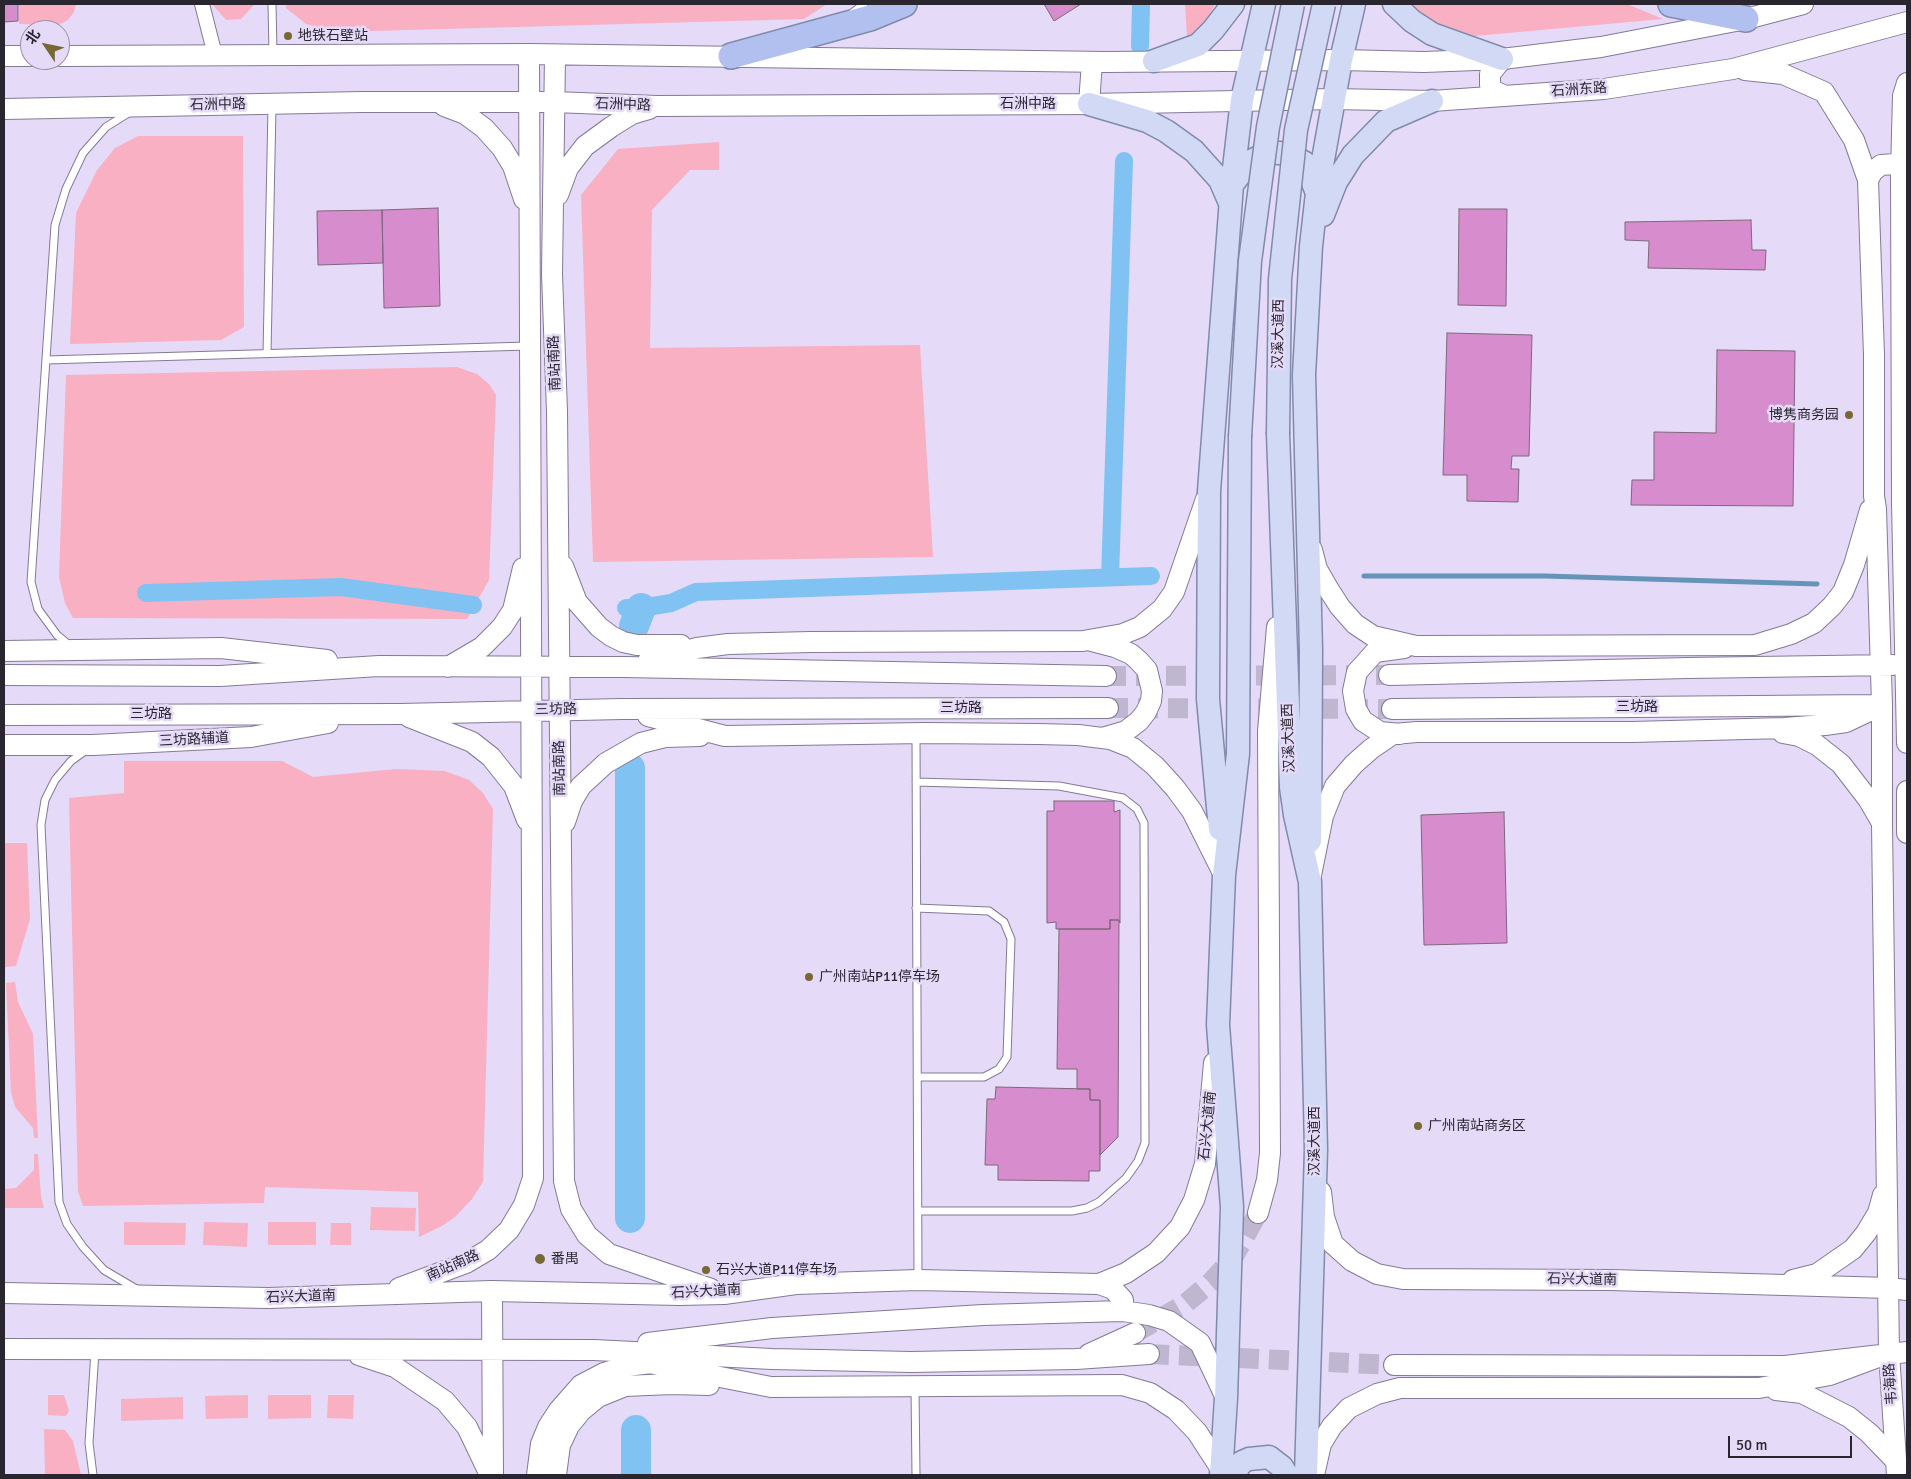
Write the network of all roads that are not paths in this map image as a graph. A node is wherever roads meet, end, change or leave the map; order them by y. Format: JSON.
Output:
{"nodes":[{"id":1,"x":202,"y":4,"type":"edge"},
{"id":2,"x":272,"y":4,"type":"edge"},
{"id":3,"x":864,"y":4,"type":"edge"},
{"id":4,"x":904,"y":4,"type":"edge"},
{"id":5,"x":1233,"y":4,"type":"edge"},
{"id":6,"x":1264,"y":4,"type":"edge"},
{"id":7,"x":1293,"y":4,"type":"edge"},
{"id":8,"x":1324,"y":4,"type":"edge"},
{"id":9,"x":1354,"y":4,"type":"edge"},
{"id":10,"x":1394,"y":4,"type":"edge"},
{"id":11,"x":1671,"y":4,"type":"edge"},
{"id":12,"x":1804,"y":4,"type":"edge"},
{"id":13,"x":1746,"y":19,"type":"junction"},
{"id":14,"x":1907,"y":22,"type":"edge"},
{"id":15,"x":835,"y":28,"type":"junction"},
{"id":16,"x":530,"y":54,"type":"junction"},
{"id":17,"x":555,"y":54,"type":"junction"},
{"id":18,"x":215,"y":55,"type":"junction"},
{"id":19,"x":274,"y":55,"type":"junction"},
{"id":20,"x":4,"y":56,"type":"edge"},
{"id":21,"x":20,"y":56,"type":"edge"},
{"id":22,"x":70,"y":56,"type":"edge"},
{"id":23,"x":731,"y":56,"type":"junction"},
{"id":24,"x":1502,"y":59,"type":"junction"},
{"id":25,"x":1341,"y":60,"type":"junction"},
{"id":26,"x":1154,"y":61,"type":"junction"},
{"id":27,"x":1092,"y":62,"type":"junction"},
{"id":28,"x":1250,"y":62,"type":"junction"},
{"id":29,"x":1734,"y":69,"type":"junction"},
{"id":30,"x":1907,"y":83,"type":"edge"},
{"id":31,"x":1503,"y":95,"type":"junction"},
{"id":32,"x":1334,"y":99,"type":"junction"},
{"id":33,"x":1242,"y":100,"type":"junction"},
{"id":34,"x":1432,"y":101,"type":"junction"},
{"id":35,"x":436,"y":102,"type":"junction"},
{"id":36,"x":529,"y":102,"type":"junction"},
{"id":37,"x":554,"y":102,"type":"junction"},
{"id":38,"x":272,"y":104,"type":"junction"},
{"id":39,"x":1089,"y":104,"type":"junction"},
{"id":40,"x":140,"y":106,"type":"junction"},
{"id":41,"x":657,"y":106,"type":"junction"},
{"id":42,"x":4,"y":109,"type":"edge"},
{"id":43,"x":1901,"y":171,"type":"junction"},
{"id":44,"x":1868,"y":180,"type":"junction"},
{"id":45,"x":1317,"y":193,"type":"junction"},
{"id":46,"x":1231,"y":194,"type":"junction"},
{"id":47,"x":529,"y":213,"type":"junction"},
{"id":48,"x":553,"y":214,"type":"junction"},
{"id":49,"x":1311,"y":246,"type":"junction"},
{"id":50,"x":530,"y":346,"type":"junction"},
{"id":51,"x":267,"y":354,"type":"junction"},
{"id":52,"x":46,"y":360,"type":"junction"},
{"id":53,"x":1209,"y":491,"type":"junction"},
{"id":54,"x":1875,"y":503,"type":"junction"},
{"id":55,"x":1902,"y":503,"type":"junction"},
{"id":56,"x":1307,"y":531,"type":"junction"},
{"id":57,"x":531,"y":534,"type":"junction"},
{"id":58,"x":558,"y":550,"type":"junction"},
{"id":59,"x":1906,"y":567,"type":"edge"},
{"id":60,"x":1282,"y":569,"type":"junction"},
{"id":61,"x":1087,"y":640,"type":"junction"},
{"id":62,"x":728,"y":644,"type":"junction"},
{"id":63,"x":1416,"y":646,"type":"junction"},
{"id":64,"x":75,"y":650,"type":"junction"},
{"id":65,"x":4,"y":651,"type":"edge"},
{"id":66,"x":1906,"y":664,"type":"edge"},
{"id":67,"x":379,"y":666,"type":"junction"},
{"id":68,"x":1880,"y":666,"type":"junction"},
{"id":69,"x":447,"y":667,"type":"junction"},
{"id":70,"x":532,"y":667,"type":"junction"},
{"id":71,"x":559,"y":667,"type":"junction"},
{"id":72,"x":624,"y":667,"type":"junction"},
{"id":73,"x":4,"y":675,"type":"edge"},
{"id":74,"x":1389,"y":675,"type":"tunnel mouth"},
{"id":75,"x":1106,"y":676,"type":"tunnel mouth"},
{"id":76,"x":1882,"y":705,"type":"junction"},
{"id":77,"x":1907,"y":706,"type":"edge"},
{"id":78,"x":1108,"y":708,"type":"tunnel mouth"},
{"id":79,"x":622,"y":709,"type":"junction"},
{"id":80,"x":1392,"y":709,"type":"tunnel mouth"},
{"id":81,"x":532,"y":710,"type":"junction"},
{"id":82,"x":560,"y":710,"type":"junction"},
{"id":83,"x":391,"y":713,"type":"junction"},
{"id":84,"x":4,"y":715,"type":"edge"},
{"id":85,"x":1767,"y":729,"type":"junction"},
{"id":86,"x":916,"y":733,"type":"junction"},
{"id":87,"x":1400,"y":734,"type":"junction"},
{"id":88,"x":725,"y":736,"type":"junction"},
{"id":89,"x":1102,"y":738,"type":"junction"},
{"id":90,"x":1907,"y":742,"type":"edge"},
{"id":91,"x":4,"y":745,"type":"edge"},
{"id":92,"x":93,"y":745,"type":"junction"},
{"id":93,"x":916,"y":782,"type":"junction"},
{"id":94,"x":1907,"y":791,"type":"edge"},
{"id":95,"x":1907,"y":800,"type":"edge"},
{"id":96,"x":1882,"y":824,"type":"junction"},
{"id":97,"x":1907,"y":833,"type":"edge"},
{"id":98,"x":532,"y":843,"type":"junction"},
{"id":99,"x":561,"y":851,"type":"junction"},
{"id":100,"x":1224,"y":875,"type":"junction"},
{"id":101,"x":1310,"y":882,"type":"junction"},
{"id":102,"x":916,"y":908,"type":"junction"},
{"id":103,"x":1218,"y":1025,"type":"junction"},
{"id":104,"x":917,"y":1077,"type":"junction"},
{"id":105,"x":1316,"y":1150,"type":"junction"},
{"id":106,"x":1887,"y":1178,"type":"junction"},
{"id":107,"x":918,"y":1211,"type":"junction"},
{"id":108,"x":1258,"y":1213,"type":"tunnel mouth"},
{"id":109,"x":918,"y":1280,"type":"junction"},
{"id":110,"x":1099,"y":1284,"type":"junction"},
{"id":111,"x":1769,"y":1285,"type":"junction"},
{"id":112,"x":1898,"y":1289,"type":"edge"},
{"id":113,"x":492,"y":1291,"type":"junction"},
{"id":114,"x":4,"y":1293,"type":"edge"},
{"id":115,"x":380,"y":1294,"type":"junction"},
{"id":116,"x":724,"y":1294,"type":"junction"},
{"id":117,"x":146,"y":1296,"type":"junction"},
{"id":118,"x":1123,"y":1311,"type":"junction"},
{"id":119,"x":1135,"y":1333,"type":"tunnel mouth"},
{"id":120,"x":4,"y":1349,"type":"edge"},
{"id":121,"x":96,"y":1349,"type":"junction"},
{"id":122,"x":342,"y":1349,"type":"junction"},
{"id":123,"x":493,"y":1350,"type":"junction"},
{"id":124,"x":594,"y":1350,"type":"junction"},
{"id":125,"x":1898,"y":1352,"type":"edge"},
{"id":126,"x":1149,"y":1354,"type":"tunnel mouth"},
{"id":127,"x":710,"y":1356,"type":"junction"},
{"id":128,"x":1076,"y":1359,"type":"junction"},
{"id":129,"x":650,"y":1363,"type":"junction"},
{"id":130,"x":1394,"y":1365,"type":"tunnel mouth"},
{"id":131,"x":915,"y":1386,"type":"junction"},
{"id":132,"x":771,"y":1387,"type":"junction"},
{"id":133,"x":1759,"y":1388,"type":"junction"},
{"id":134,"x":1226,"y":1398,"type":"junction"},
{"id":135,"x":1897,"y":1469,"type":"edge"},
{"id":136,"x":1225,"y":1473,"type":"edge"},
{"id":137,"x":93,"y":1475,"type":"edge"},
{"id":138,"x":491,"y":1475,"type":"edge"},
{"id":139,"x":537,"y":1475,"type":"edge"},
{"id":140,"x":556,"y":1475,"type":"edge"},
{"id":141,"x":916,"y":1475,"type":"edge"},
{"id":142,"x":1287,"y":1475,"type":"edge"},
{"id":143,"x":1306,"y":1475,"type":"edge"},
{"id":144,"x":1314,"y":1475,"type":"edge"}],
"edges":[{"from":1,"to":18,"type":"street"},
{"from":2,"to":19,"type":"lane"},
{"from":3,"to":15,"type":"lane"},
{"from":4,"to":15,"type":"highway"},
{"from":5,"to":26,"type":"main road"},
{"from":6,"to":28,"type":"main road"},
{"from":7,"to":100,"type":"main road","bridge":true},
{"from":8,"to":60,"type":"main road","name":"汉溪大道西","bridge":true},
{"from":9,"to":25,"type":"main road"},
{"from":10,"to":24,"type":"main road"},
{"from":11,"to":13,"type":"highway"},
{"from":12,"to":13,"type":"main road"},
{"from":13,"to":24,"type":"main road"},
{"from":14,"to":29,"type":"main road","name":"石洲东路"},
{"from":15,"to":23,"type":"highway"},
{"from":16,"to":17,"type":"main road"},
{"from":16,"to":19,"type":"main road"},
{"from":16,"to":36,"type":"main road","name":"南站南路"},
{"from":17,"to":23,"type":"main road"},
{"from":17,"to":37,"type":"main road","name":"南站南路"},
{"from":18,"to":19,"type":"main road"},
{"from":18,"to":22,"type":"main road"},
{"from":20,"to":21,"type":"main road"},
{"from":23,"to":27,"type":"main road"},
{"from":24,"to":25,"type":"main road"},
{"from":24,"to":31,"type":"main road"},
{"from":25,"to":28,"type":"main road"},
{"from":25,"to":32,"type":"main road"},
{"from":26,"to":27,"type":"main road"},
{"from":26,"to":28,"type":"main road"},
{"from":27,"to":39,"type":"main road"},
{"from":28,"to":33,"type":"main road"},
{"from":29,"to":31,"type":"main road","name":"石洲东路"},
{"from":29,"to":44,"type":"main road"},
{"from":30,"to":43,"type":"main road"},
{"from":31,"to":34,"type":"main road","name":"石洲东路"},
{"from":32,"to":33,"type":"main road","name":"石洲东路"},
{"from":32,"to":34,"type":"main road","name":"石洲东路"},
{"from":32,"to":45,"type":"main road"},
{"from":33,"to":39,"type":"main road","name":"石洲中路"},
{"from":33,"to":46,"type":"main road"},
{"from":34,"to":49,"type":"main road"},
{"from":35,"to":36,"type":"main road","name":"石洲中路"},
{"from":35,"to":38,"type":"main road","name":"石洲中路"},
{"from":35,"to":47,"type":"main road"},
{"from":36,"to":37,"type":"main road","name":"石洲中路"},
{"from":36,"to":47,"type":"main road","name":"南站南路"},
{"from":37,"to":41,"type":"main road","name":"石洲中路"},
{"from":37,"to":48,"type":"main road","name":"南站南路"},
{"from":38,"to":40,"type":"main road","name":"石洲中路"},
{"from":38,"to":51,"type":"lane"},
{"from":39,"to":41,"type":"main road","name":"石洲中路"},
{"from":39,"to":46,"type":"main road"},
{"from":40,"to":42,"type":"main road","name":"石洲中路"},
{"from":40,"to":52,"type":"lane"},
{"from":41,"to":48,"type":"main road"},
{"from":43,"to":44,"type":"main road"},
{"from":43,"to":55,"type":"main road"},
{"from":44,"to":54,"type":"main road"},
{"from":45,"to":46,"type":"main road"},
{"from":45,"to":49,"type":"main road"},
{"from":46,"to":53,"type":"main road"},
{"from":47,"to":50,"type":"main road","name":"南站南路"},
{"from":48,"to":58,"type":"main road","name":"南站南路"},
{"from":49,"to":56,"type":"main road"},
{"from":50,"to":51,"type":"lane"},
{"from":50,"to":57,"type":"main road","name":"南站南路"},
{"from":51,"to":52,"type":"lane"},
{"from":52,"to":64,"type":"lane"},
{"from":53,"to":61,"type":"main road"},
{"from":53,"to":100,"type":"main road"},
{"from":54,"to":55,"type":"main road"},
{"from":54,"to":63,"type":"main road"},
{"from":54,"to":68,"type":"main road"},
{"from":55,"to":59,"type":"main road"},
{"from":56,"to":63,"type":"main road"},
{"from":56,"to":101,"type":"main road"},
{"from":57,"to":69,"type":"main road"},
{"from":57,"to":70,"type":"main road","name":"南站南路"},
{"from":58,"to":62,"type":"main road"},
{"from":58,"to":71,"type":"main road","name":"南站南路"},
{"from":59,"to":66,"type":"main road"},
{"from":60,"to":101,"type":"main road","name":"汉溪大道西"},
{"from":60,"to":108,"type":"main road"},
{"from":61,"to":62,"type":"main road"},
{"from":61,"to":89,"type":"main road"},
{"from":62,"to":72,"type":"main road"},
{"from":63,"to":87,"type":"main road"},
{"from":64,"to":65,"type":"main road"},
{"from":64,"to":67,"type":"main road"},
{"from":66,"to":68,"type":"main road"},
{"from":66,"to":77,"type":"main road"},
{"from":67,"to":69,"type":"main road"},
{"from":67,"to":73,"type":"main road"},
{"from":68,"to":74,"type":"main road"},
{"from":68,"to":76,"type":"main road"},
{"from":69,"to":70,"type":"main road"},
{"from":70,"to":71,"type":"main road"},
{"from":70,"to":81,"type":"main road","name":"南站南路"},
{"from":71,"to":72,"type":"main road"},
{"from":71,"to":82,"type":"main road","name":"南站南路"},
{"from":72,"to":75,"type":"main road"},
{"from":76,"to":77,"type":"main road","name":"三坊路"},
{"from":76,"to":80,"type":"main road","name":"三坊路"},
{"from":76,"to":85,"type":"main road"},
{"from":76,"to":96,"type":"main road"},
{"from":77,"to":90,"type":"main road"},
{"from":78,"to":79,"type":"main road","name":"三坊路"},
{"from":79,"to":82,"type":"main road","name":"三坊路"},
{"from":79,"to":88,"type":"main road"},
{"from":81,"to":82,"type":"main road","name":"三坊路"},
{"from":81,"to":83,"type":"main road","name":"三坊路"},
{"from":81,"to":98,"type":"main road","name":"南站南路"},
{"from":82,"to":99,"type":"main road","name":"南站南路"},
{"from":83,"to":84,"type":"main road","name":"三坊路"},
{"from":83,"to":92,"type":"main road","name":"三坊路辅道"},
{"from":83,"to":98,"type":"main road"},
{"from":85,"to":87,"type":"main road"},
{"from":85,"to":96,"type":"main road"},
{"from":86,"to":88,"type":"main road"},
{"from":86,"to":89,"type":"main road"},
{"from":86,"to":93,"type":"lane"},
{"from":87,"to":101,"type":"main road"},
{"from":88,"to":99,"type":"main road"},
{"from":89,"to":100,"type":"main road"},
{"from":91,"to":92,"type":"main road","name":"三坊路辅道"},
{"from":92,"to":117,"type":"lane"},
{"from":93,"to":102,"type":"lane"},
{"from":93,"to":107,"type":"lane"},
{"from":94,"to":95,"type":"main road"},
{"from":95,"to":97,"type":"main road"},
{"from":96,"to":106,"type":"main road"},
{"from":98,"to":115,"type":"main road","name":"南站南路"},
{"from":99,"to":116,"type":"main road","name":"南站南路"},
{"from":100,"to":103,"type":"main road"},
{"from":101,"to":105,"type":"main road","name":"汉溪大道西"},
{"from":102,"to":104,"type":"lane"},
{"from":102,"to":104,"type":"lane"},
{"from":103,"to":110,"type":"main road","name":"石兴大道南"},
{"from":103,"to":134,"type":"main road"},
{"from":104,"to":107,"type":"lane"},
{"from":105,"to":111,"type":"main road","name":"石兴大道南"},
{"from":105,"to":143,"type":"main road","name":"汉溪大道西"},
{"from":106,"to":111,"type":"main road"},
{"from":106,"to":112,"type":"main road","name":"韦海路"},
{"from":107,"to":109,"type":"lane"},
{"from":109,"to":110,"type":"main road","name":"石兴大道南"},
{"from":109,"to":116,"type":"main road","name":"石兴大道南"},
{"from":110,"to":118,"type":"main road"},
{"from":111,"to":112,"type":"main road","name":"石兴大道南"},
{"from":112,"to":125,"type":"main road","name":"韦海路"},
{"from":113,"to":115,"type":"main road","name":"石兴大道南"},
{"from":113,"to":116,"type":"main road","name":"石兴大道南"},
{"from":113,"to":123,"type":"main road"},
{"from":114,"to":117,"type":"main road","name":"石兴大道南"},
{"from":115,"to":117,"type":"main road","name":"石兴大道南"},
{"from":118,"to":124,"type":"main road"},
{"from":118,"to":134,"type":"main road"},
{"from":119,"to":128,"type":"main road"},
{"from":120,"to":121,"type":"main road"},
{"from":121,"to":122,"type":"main road"},
{"from":121,"to":137,"type":"lane"},
{"from":122,"to":123,"type":"main road"},
{"from":122,"to":138,"type":"main road"},
{"from":123,"to":124,"type":"main road"},
{"from":123,"to":138,"type":"main road"},
{"from":124,"to":127,"type":"main road"},
{"from":124,"to":129,"type":"main road"},
{"from":125,"to":130,"type":"main road"},
{"from":125,"to":133,"type":"main road"},
{"from":125,"to":135,"type":"main road","name":"韦海路"},
{"from":126,"to":128,"type":"main road"},
{"from":127,"to":128,"type":"main road"},
{"from":127,"to":129,"type":"main road"},
{"from":129,"to":132,"type":"main road"},
{"from":129,"to":139,"type":"main road"},
{"from":131,"to":132,"type":"main road"},
{"from":131,"to":136,"type":"main road"},
{"from":131,"to":141,"type":"lane"},
{"from":132,"to":140,"type":"main road"},
{"from":133,"to":135,"type":"main road"},
{"from":133,"to":144,"type":"main road"},
{"from":134,"to":136,"type":"main road"},
{"from":136,"to":142,"type":"main road"}]}
